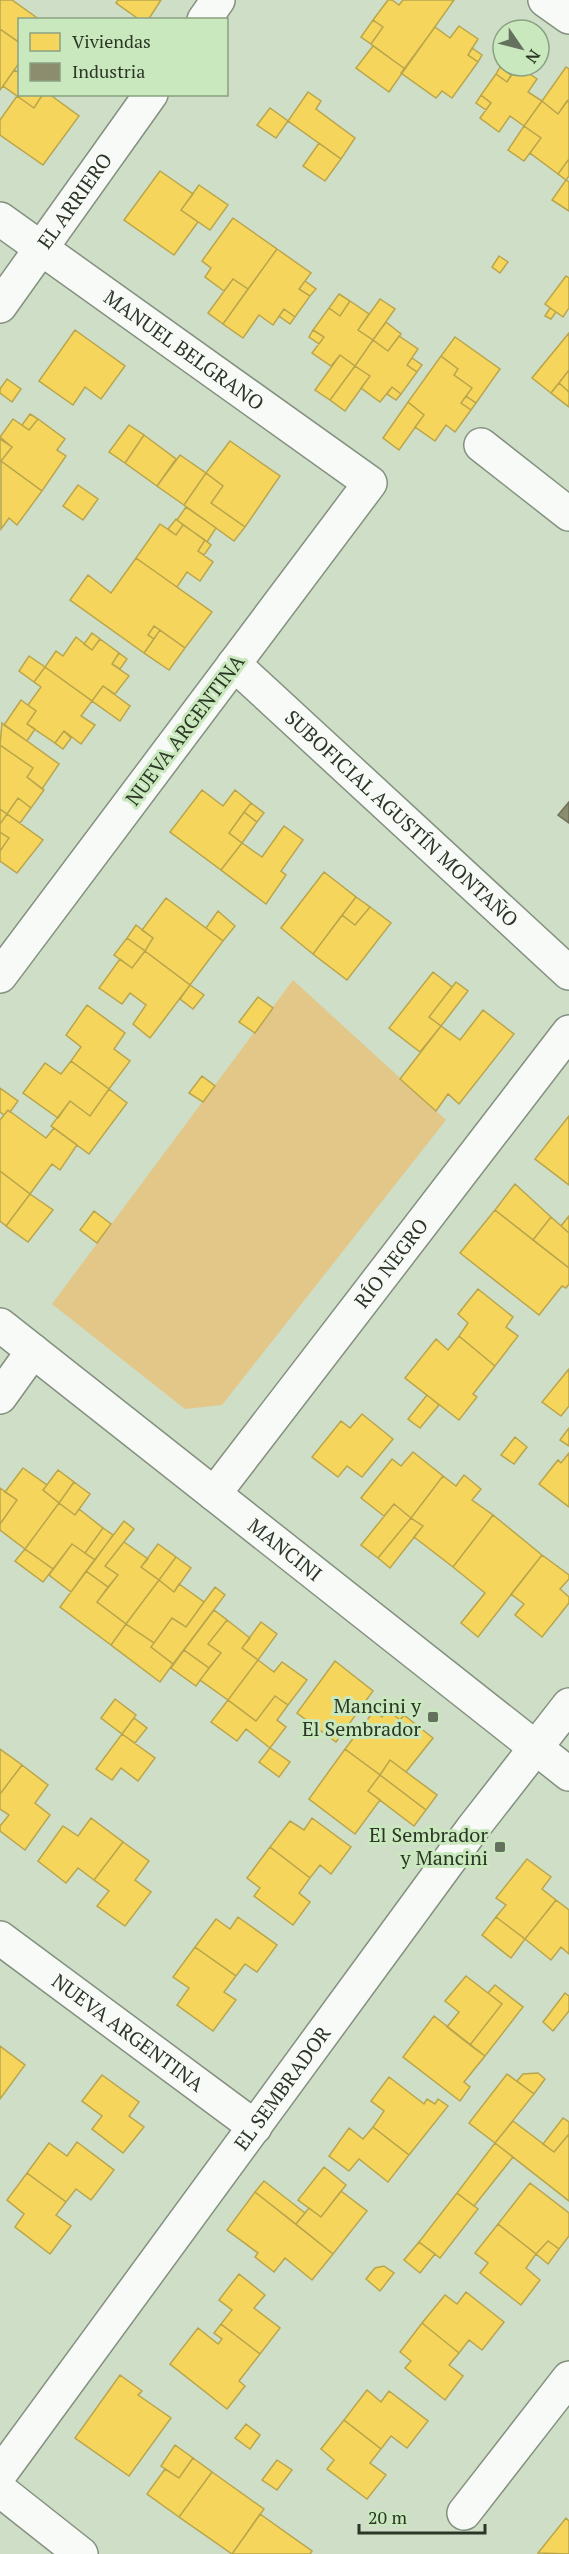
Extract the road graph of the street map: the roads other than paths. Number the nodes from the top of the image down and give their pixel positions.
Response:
1 (218, 0) edge
2 (545, 0) edge
3 (569, 17) edge
4 (205, 18) edge
5 (150, 96) edge
6 (0, 219) edge
7 (41, 248) junction
8 (0, 306) edge
9 (481, 445) dead end
10 (370, 483) joint
11 (569, 514) edge
12 (234, 664) junction
13 (569, 973) edge
14 (0, 976) edge
15 (569, 1032) edge
16 (0, 1325) edge
17 (33, 1351) junction
18 (0, 1397) edge
19 (214, 1494) junction
20 (569, 1705) edge
21 (536, 1748) junction
22 (569, 1774) edge
23 (0, 1938) edge
24 (255, 2127) junction
25 (569, 2378) edge
26 (0, 2474) edge
27 (0, 2490) edge
28 (464, 2513) dead end
29 (81, 2554) edge

1 - 4 street
2 - 3 street
5 - 7 street, EL ARRIERO
6 - 7 street, MANUEL BELGRANO
7 - 8 street, EL ARRIERO
7 - 10 street, MANUEL BELGRANO
9 - 11 street
10 - 12 street, NUEVA ARGENTINA
12 - 13 street, SUBOFICIAL AGUSTÍN MONTAÑO
12 - 14 street, NUEVA ARGENTINA
15 - 19 street, RÍO NEGRO
16 - 17 street, MANCINI
17 - 18 street
17 - 19 street, MANCINI
19 - 21 street, MANCINI
20 - 21 street, EL SEMBRADOR
21 - 22 street, MANCINI
21 - 24 street, EL SEMBRADOR
23 - 24 street, NUEVA ARGENTINA
24 - 26 street, EL SEMBRADOR
25 - 28 street
27 - 29 street

